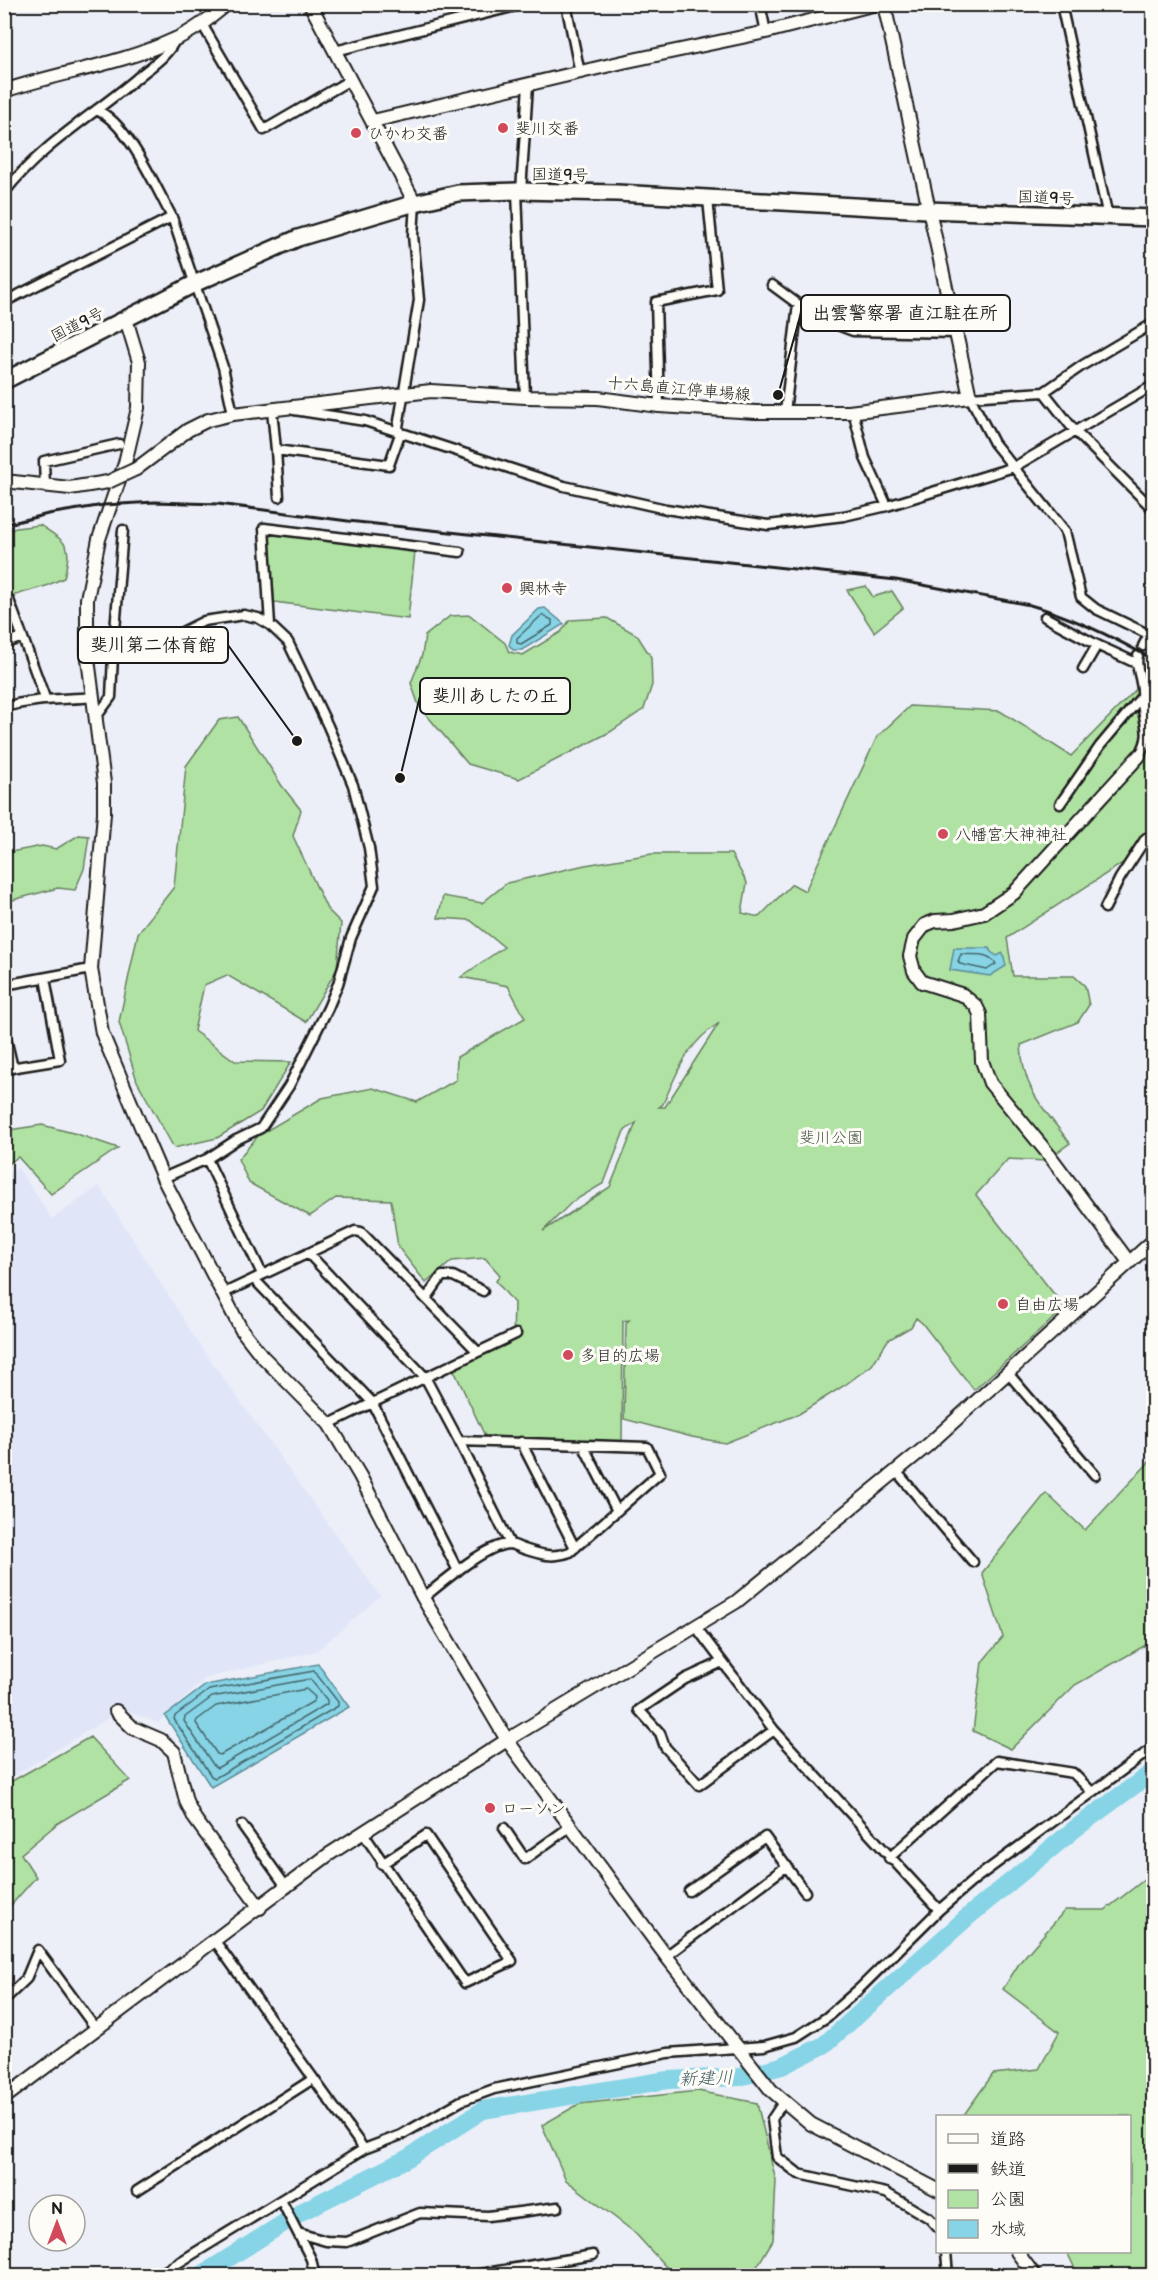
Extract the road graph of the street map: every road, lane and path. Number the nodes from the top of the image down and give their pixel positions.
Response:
1 (227, 4) edge
2 (310, 4) edge
3 (524, 4) edge
4 (566, 4) edge
5 (760, 4) edge
6 (876, 4) edge
7 (884, 4) edge
8 (1061, 4) edge
9 (202, 24) junction
10 (766, 32) junction
11 (175, 40) junction
12 (335, 51) junction
13 (580, 73) junction
14 (350, 80) junction
15 (528, 85) junction
16 (4, 91) edge
17 (96, 110) junction
18 (373, 121) junction
19 (519, 191) junction
20 (4, 193) edge
21 (708, 199) junction
22 (415, 203) junction
23 (927, 210) junction
24 (172, 217) junction
25 (1108, 217) junction
26 (1154, 218) edge
27 (196, 283) junction
28 (772, 285) dead end
29 (4, 302) edge
30 (798, 304) junction
31 (126, 319) junction
32 (1154, 323) edge
33 (957, 333) junction
34 (4, 381) edge
35 (1154, 385) edge
36 (1044, 392) junction
37 (404, 395) junction
38 (525, 397) junction
39 (970, 397) junction
40 (659, 406) junction
41 (278, 410) junction
42 (853, 411) junction
43 (784, 412) junction
44 (233, 414) junction
45 (1074, 430) junction
46 (400, 434) junction
47 (119, 444) dead end
48 (276, 450) junction
49 (1014, 467) junction
50 (4, 482) edge
51 (45, 487) junction
52 (279, 497) dead end
53 (886, 506) junction
54 (1154, 510) edge
55 (123, 530) dead end
56 (460, 552) dead end
57 (9, 600) dead end
58 (1045, 616) dead end
59 (270, 626) junction
60 (22, 637) junction
61 (1151, 637) edge
62 (4, 644) edge
63 (1097, 645) junction
64 (1143, 646) dead end
65 (114, 656) junction
66 (1083, 669) dead end
67 (1142, 696) junction
68 (94, 697) junction
69 (45, 698) junction
70 (4, 707) edge
71 (97, 716) junction
72 (1139, 756) joint
73 (1060, 804) dead end
74 (1146, 838) dead end
75 (1105, 908) dead end
76 (92, 969) junction
77 (45, 978) junction
78 (4, 985) edge
79 (4, 1030) edge
80 (9, 1069) edge
81 (207, 1159) junction
82 (163, 1178) junction
83 (1154, 1240) edge
84 (308, 1253) junction
85 (1129, 1262) junction
86 (258, 1277) junction
87 (483, 1291) dead end
88 (222, 1294) junction
89 (426, 1299) junction
90 (516, 1334) dead end
91 (478, 1352) junction
92 (1007, 1372) junction
93 (425, 1377) junction
94 (372, 1402) junction
95 (328, 1424) junction
96 (459, 1441) junction
97 (521, 1442) junction
98 (583, 1445) junction
99 (896, 1471) junction
100 (1095, 1475) dead end
101 (617, 1511) junction
102 (510, 1544) junction
103 (575, 1548) junction
104 (973, 1562) dead end
105 (458, 1571) junction
106 (423, 1598) junction
107 (696, 1627) junction
108 (722, 1662) junction
109 (116, 1711) dead end
110 (774, 1730) junction
111 (507, 1740) junction
112 (1154, 1747) edge
113 (1092, 1792) junction
114 (243, 1826) dead end
115 (571, 1826) junction
116 (504, 1828) dead end
117 (363, 1833) junction
118 (889, 1858) junction
119 (382, 1864) junction
120 (787, 1866) junction
121 (287, 1888) junction
122 (689, 1891) dead end
123 (805, 1892) dead end
124 (260, 1908) junction
125 (939, 1910) junction
126 (215, 1941) junction
127 (666, 1956) junction
128 (4, 2000) edge
129 (96, 2029) junction
130 (737, 2049) junction
131 (313, 2079) junction
132 (4, 2098) edge
133 (784, 2101) junction
134 (364, 2149) junction
135 (936, 2189) edge
136 (137, 2191) dead end
137 (281, 2200) junction
138 (558, 2207) dead end
139 (936, 2226) edge
140 (298, 2233) junction
141 (946, 2253) edge
142 (1018, 2253) edge
143 (593, 2255) dead end
144 (157, 2276) edge
145 (315, 2276) edge
146 (468, 2276) edge
147 (948, 2276) edge
148 (1035, 2276) edge

1 - 9 street
2 - 12 street
3 - 12 street
4 - 13 street
5 - 10 street
6 - 10 street
7 - 23 street
8 - 25 street
9 - 11 street
9 - 14 street
10 - 13 street
11 - 16 street
11 - 17 street
12 - 14 street
13 - 15 street
14 - 18 street
15 - 18 street
15 - 19 street
17 - 20 street
17 - 24 street
18 - 22 street
19 - 21 highway, 国道9号
19 - 22 highway, 国道9号
19 - 38 street
21 - 23 highway, 国道9号
21 - 40 street
22 - 27 highway, 国道9号
22 - 37 street
23 - 25 highway, 国道9号
23 - 33 street
24 - 27 street
24 - 29 street
25 - 26 highway, 国道9号
27 - 31 highway, 国道9号
27 - 44 street
28 - 30 street
30 - 33 street
30 - 43 street
31 - 34 highway, 国道9号
31 - 68 street
32 - 36 street
33 - 39 street
35 - 45 street
36 - 39 street
36 - 45 street
37 - 38 street, 十六島直江停車場線
37 - 41 street, 十六島直江停車場線
37 - 46 street
38 - 40 street, 十六島直江停車場線
39 - 42 street, 十六島直江停車場線
39 - 49 street
40 - 43 street, 十六島直江停車場線
41 - 44 street, 十六島直江停車場線
41 - 46 street
41 - 48 street
42 - 43 street, 十六島直江停車場線
42 - 53 street
44 - 51 street, 十六島直江停車場線, bridge
45 - 49 street
45 - 54 street
46 - 48 street
46 - 53 street
47 - 51 street
48 - 52 street
49 - 53 street
49 - 61 street
50 - 51 street, 十六島直江停車場線
55 - 65 street
56 - 59 street
57 - 60 street
58 - 63 street
59 - 65 street
59 - 81 street
60 - 62 street
60 - 69 street
61 - 64 street
63 - 66 street
63 - 67 street
65 - 71 street
67 - 72 street
67 - 73 street
68 - 69 street
68 - 71 street
69 - 70 street
71 - 76 street
72 - 85 street
74 - 75 street
76 - 77 street
76 - 82 street
77 - 78 street
77 - 80 street
79 - 80 street
81 - 82 street
81 - 86 street
82 - 88 street
83 - 85 street
84 - 86 street
84 - 89 street
84 - 93 street
85 - 92 street
86 - 88 street
86 - 94 street
87 - 89 street
88 - 95 street
89 - 91 street
90 - 91 street
91 - 93 street
92 - 99 street
92 - 100 street
93 - 94 street
93 - 96 street
94 - 95 street
94 - 105 street
95 - 106 street
96 - 97 street
96 - 102 street
97 - 98 street
97 - 103 street
98 - 101 street
98 - 101 street
99 - 104 street
99 - 107 street
101 - 103 street
102 - 103 street
102 - 105 street
105 - 106 street
106 - 111 street
107 - 108 street
107 - 111 street
108 - 110 street
108 - 110 street
109 - 124 street
110 - 118 street
111 - 115 street
111 - 117 street
112 - 113 street
113 - 118 street
113 - 125 street
114 - 121 street
115 - 116 street
115 - 127 street
117 - 119 street
117 - 121 street
118 - 125 street
119 - 119 street
120 - 122 street
120 - 123 street
120 - 127 street
121 - 124 street
124 - 126 street
125 - 130 street
126 - 129 street
126 - 131 street
127 - 130 street
128 - 129 street
129 - 132 street
130 - 133 street
130 - 134 street
131 - 134 street
131 - 136 street
133 - 135 street
133 - 139 street
134 - 137 street
137 - 140 street
137 - 144 street
138 - 140 street
140 - 145 street
141 - 147 street
142 - 148 street
143 - 146 street

